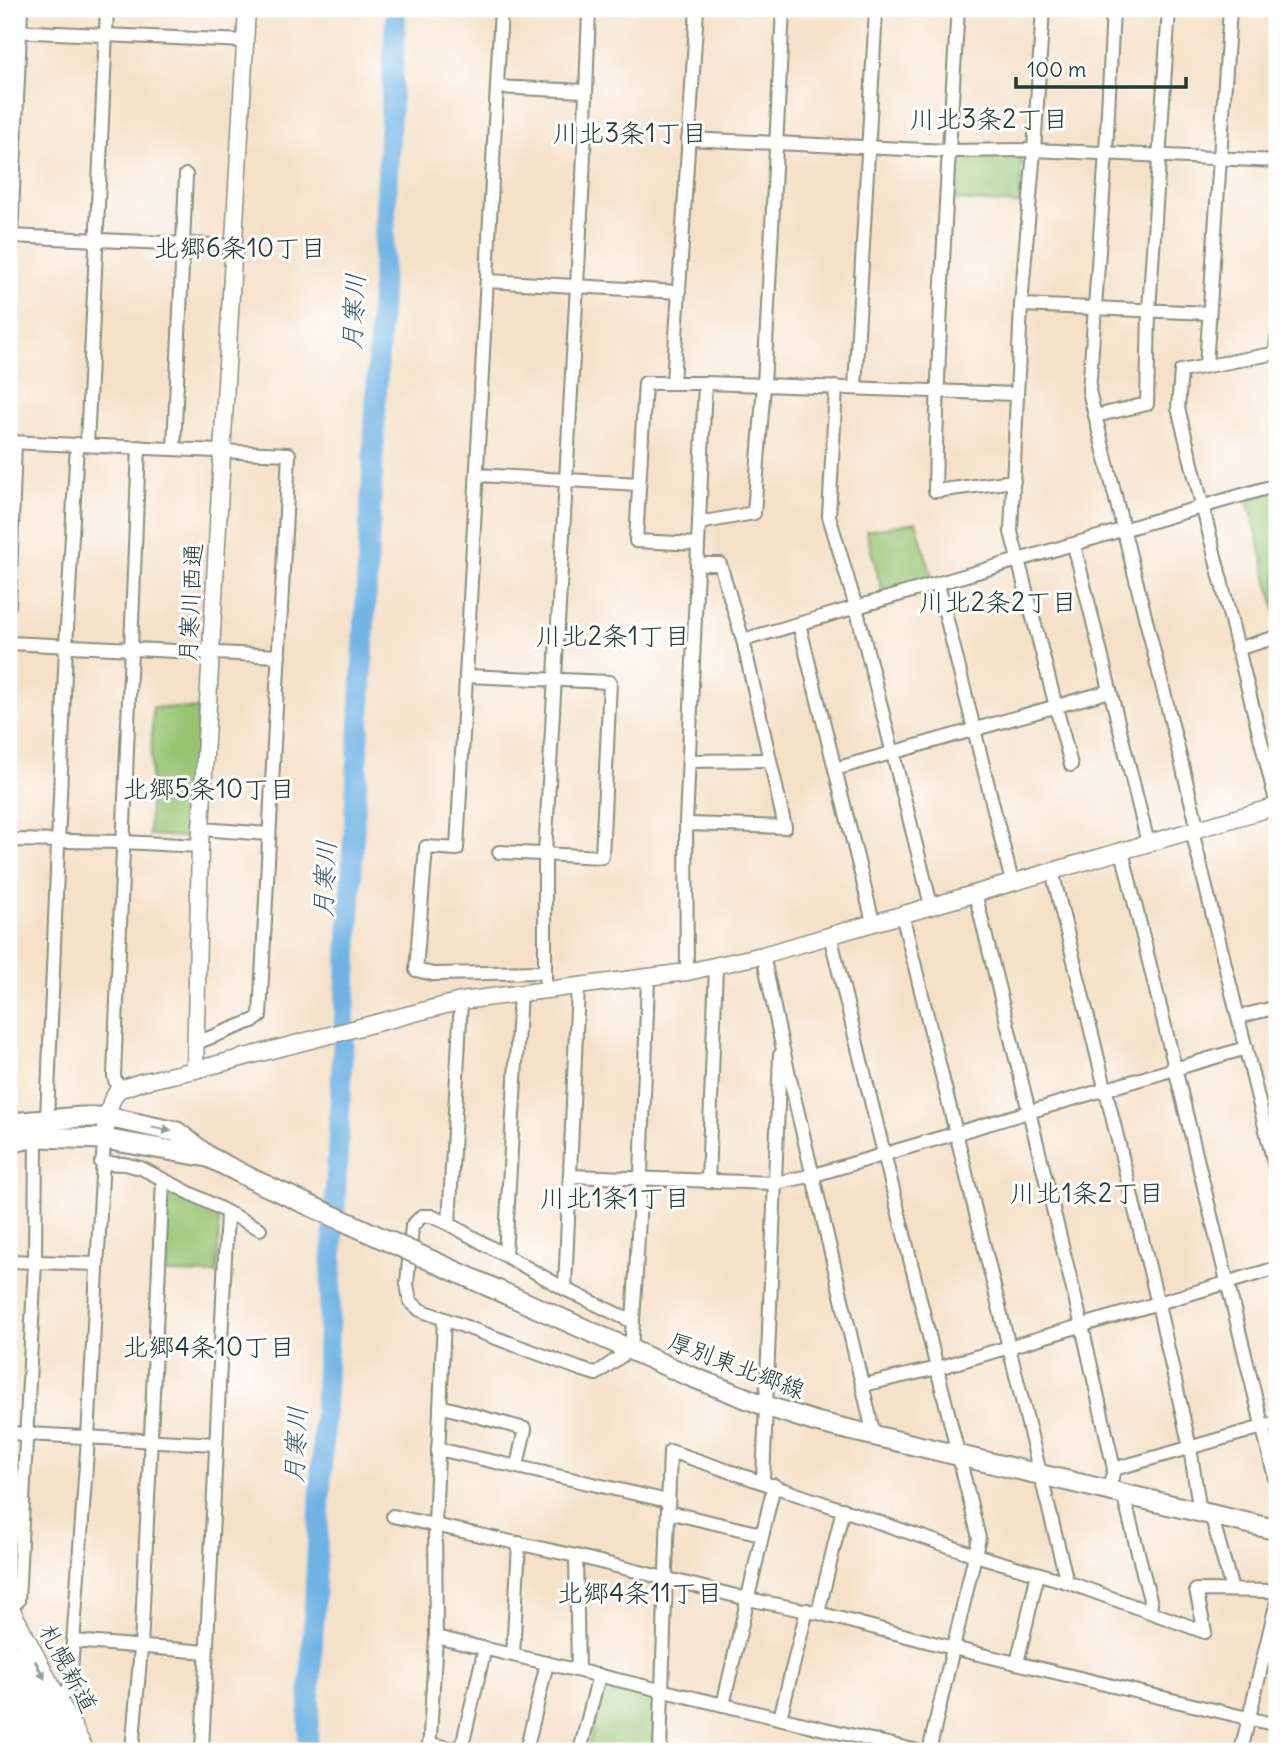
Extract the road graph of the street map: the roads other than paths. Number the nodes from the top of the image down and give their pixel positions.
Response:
1 (21, 9) edge
2 (107, 9) edge
3 (247, 9) edge
4 (501, 9) edge
5 (589, 9) edge
6 (697, 9) edge
7 (783, 9) edge
8 (876, 9) edge
9 (958, 9) edge
10 (1043, 9) edge
11 (1113, 9) edge
12 (1169, 9) edge
13 (1230, 9) edge
14 (14, 31) edge
15 (106, 35) junction
16 (246, 41) junction
17 (497, 87) junction
18 (586, 91) junction
19 (688, 139) junction
20 (776, 144) junction
21 (868, 149) junction
22 (1034, 150) junction
23 (948, 151) junction
24 (1106, 153) junction
25 (1161, 156) junction
26 (1222, 159) junction
27 (1277, 162) edge
28 (186, 175) dead end
29 (10, 236) edge
30 (95, 240) junction
31 (183, 244) junction
32 (234, 246) junction
33 (487, 281) junction
34 (577, 286) junction
35 (678, 292) junction
36 (1021, 305) junction
37 (1094, 308) junction
38 (1149, 310) junction
39 (1209, 313) junction
40 (1277, 338) edge
41 (1277, 353) edge
42 (1206, 366) junction
43 (673, 383) junction
44 (705, 383) junction
45 (764, 385) junction
46 (836, 387) junction
47 (855, 388) junction
48 (937, 391) junction
49 (1016, 394) junction
50 (1095, 416) junction
51 (12, 442) edge
52 (82, 445) junction
53 (139, 447) junction
54 (174, 448) junction
55 (223, 450) junction
56 (477, 475) junction
57 (566, 481) junction
58 (1014, 481) junction
59 (639, 484) junction
60 (1277, 485) edge
61 (1204, 507) junction
62 (699, 523) junction
63 (1125, 530) junction
64 (698, 544) junction
65 (1074, 545) junction
66 (1018, 559) junction
67 (697, 564) junction
68 (938, 584) junction
69 (9, 606) edge
70 (856, 607) junction
71 (799, 624) junction
72 (1277, 638) edge
73 (743, 640) junction
74 (9, 643) edge
75 (66, 646) junction
76 (131, 649) junction
77 (1237, 649) junction
78 (211, 653) junction
79 (279, 656) junction
80 (466, 676) junction
81 (555, 680) junction
82 (1110, 691) junction
83 (1056, 706) junction
84 (974, 731) junction
85 (892, 753) junction
86 (689, 761) junction
87 (768, 761) junction
88 (1071, 765) dead end
89 (835, 769) junction
90 (1277, 806) edge
91 (686, 824) junction
92 (201, 829) junction
93 (1195, 830) junction
94 (269, 834) junction
95 (9, 841) edge
96 (59, 842) junction
97 (123, 842) junction
98 (1148, 843) junction
99 (200, 846) junction
100 (1122, 851) junction
101 (499, 852) dead end
102 (545, 854) junction
103 (1052, 870) junction
104 (1012, 882) junction
105 (975, 893) junction
106 (931, 905) junction
107 (902, 914) junction
108 (873, 922) junction
109 (830, 935) junction
110 (763, 955) junction
111 (716, 967) junction
112 (545, 972) junction
113 (687, 972) junction
114 (648, 978) junction
115 (578, 986) junction
116 (545, 989) junction
117 (520, 992) junction
118 (461, 1001) junction
119 (1277, 1007) edge
120 (1238, 1017) junction
121 (781, 1041) junction
122 (196, 1043) junction
123 (1246, 1048) junction
124 (1176, 1068) junction
125 (195, 1070) junction
126 (1106, 1089) junction
127 (118, 1090) junction
128 (1029, 1112) junction
129 (107, 1117) junction
130 (47, 1119) junction
131 (9, 1123) edge
132 (955, 1132) junction
133 (36, 1138) junction
134 (104, 1139) junction
135 (9, 1143) edge
136 (884, 1154) junction
137 (209, 1157) junction
138 (101, 1163) junction
139 (814, 1175) junction
140 (1277, 1175) edge
141 (571, 1176) junction
142 (163, 1180) junction
143 (641, 1180) junction
144 (708, 1182) junction
145 (775, 1183) junction
146 (227, 1213) junction
147 (449, 1224) junction
148 (260, 1230) dead end
149 (505, 1255) junction
150 (9, 1261) edge
151 (35, 1262) junction
152 (96, 1264) junction
153 (1277, 1268) edge
154 (1230, 1283) junction
155 (565, 1289) junction
156 (1158, 1304) junction
157 (444, 1319) junction
158 (633, 1322) junction
159 (1082, 1326) junction
160 (1008, 1346) junction
161 (631, 1349) junction
162 (938, 1368) junction
163 (863, 1385) junction
164 (440, 1406) junction
165 (766, 1406) junction
166 (1277, 1423) edge
167 (1263, 1427) junction
168 (9, 1433) edge
169 (27, 1434) junction
170 (874, 1435) junction
171 (88, 1438) junction
172 (150, 1441) junction
173 (215, 1444) junction
174 (1190, 1448) junction
175 (438, 1449) junction
176 (959, 1455) junction
177 (517, 1466) junction
178 (1114, 1469) junction
179 (1041, 1475) junction
180 (769, 1483) junction
181 (1277, 1486) edge
182 (1116, 1492) junction
183 (668, 1506) junction
184 (843, 1509) junction
185 (1206, 1513) junction
186 (393, 1516) dead end
187 (435, 1524) junction
188 (1277, 1530) edge
189 (761, 1534) junction
190 (519, 1543) junction
191 (975, 1555) junction
192 (576, 1556) junction
193 (1038, 1573) junction
194 (667, 1578) junction
195 (1067, 1582) junction
196 (1232, 1590) junction
197 (1277, 1591) edge
198 (748, 1599) junction
199 (1277, 1601) edge
200 (9, 1609) edge
201 (1146, 1610) junction
202 (813, 1611) junction
203 (436, 1637) junction
204 (73, 1641) junction
205 (1272, 1646) edge
206 (141, 1648) junction
207 (485, 1648) junction
208 (953, 1648) junction
209 (206, 1652) junction
210 (9, 1654) edge
211 (513, 1655) junction
212 (547, 1663) junction
213 (1017, 1663) junction
214 (578, 1670) junction
215 (599, 1675) junction
216 (663, 1690) junction
217 (9, 1696) edge
218 (58, 1704) junction
219 (723, 1705) junction
220 (780, 1718) junction
221 (1249, 1718) junction
222 (1277, 1725) edge
223 (9, 1736) edge
224 (429, 1748) edge
225 (464, 1750) edge
226 (17, 1751) edge
227 (37, 1751) edge
228 (60, 1751) edge
229 (83, 1751) edge
230 (132, 1751) edge
231 (202, 1751) edge
232 (526, 1751) edge
233 (580, 1751) edge
234 (660, 1751) edge
235 (918, 1751) edge
236 (929, 1751) edge
237 (1241, 1751) edge

1 - 14 street
2 - 15 street
3 - 16 street, 月寒川西通
4 - 17 street
5 - 18 street
6 - 19 street
7 - 20 street
8 - 21 street
9 - 23 street
10 - 22 street
11 - 24 street
12 - 25 street
13 - 26 street
14 - 15 street
14 - 29 street
15 - 16 street
15 - 30 street
16 - 32 street, 月寒川西通
17 - 18 street
17 - 33 street
18 - 34 street
19 - 20 street
19 - 35 street
20 - 21 street
20 - 45 street
21 - 23 street
21 - 47 street
22 - 23 street
22 - 24 street
22 - 36 street
23 - 48 street
24 - 25 street
24 - 37 street
25 - 26 street
25 - 38 street
26 - 27 street
26 - 39 street
28 - 31 street
29 - 30 street
30 - 31 street
30 - 52 street
31 - 32 street
31 - 54 street
32 - 55 street, 月寒川西通
33 - 34 street
33 - 56 street
34 - 35 street
34 - 57 street
35 - 43 street
36 - 37 street
36 - 49 street
37 - 38 street
37 - 50 street
38 - 39 street
38 - 50 street
39 - 42 street
40 - 41 street
41 - 42 street
42 - 61 street
43 - 44 street
43 - 59 street
44 - 45 street
44 - 62 street
45 - 46 street
45 - 62 street
46 - 47 street
46 - 70 street
47 - 48 street
48 - 49 street
48 - 58 street
49 - 58 street
50 - 63 street
51 - 52 street
51 - 69 street
52 - 53 street
52 - 75 street
53 - 54 street
53 - 76 street
54 - 55 street
55 - 78 street, 月寒川西通
55 - 79 street
56 - 57 street
56 - 80 street
57 - 59 street
57 - 81 street
58 - 66 street
59 - 64 street
60 - 61 street
61 - 63 street
61 - 77 street
62 - 64 street
63 - 65 street
63 - 93 street
64 - 67 street
65 - 66 street
65 - 82 street
66 - 68 street
66 - 83 street
67 - 73 street
67 - 86 street
68 - 70 street
68 - 84 street
70 - 71 street
70 - 85 street
71 - 73 street
71 - 89 street
72 - 77 street
73 - 87 street
74 - 75 street
75 - 76 street
75 - 96 street
76 - 78 street
76 - 97 street
77 - 90 street
78 - 79 street
78 - 92 street, 月寒川西通
79 - 94 street
80 - 81 street
80 - 112 street
81 - 102 street
81 - 102 street
82 - 83 street
82 - 98 street
83 - 84 street
83 - 88 street
84 - 85 street
84 - 104 street
85 - 89 street
85 - 106 street
86 - 87 street
86 - 91 street
87 - 91 street
89 - 108 street
90 - 93 street
91 - 113 street
92 - 94 street
92 - 99 street, 月寒川西通
93 - 98 street
93 - 120 street
94 - 122 street
95 - 96 street
96 - 97 street
96 - 130 street
97 - 99 street
97 - 127 street
98 - 100 street
99 - 122 street, 月寒川西通
100 - 103 street
100 - 124 street
101 - 102 street
102 - 112 street
103 - 104 street
103 - 126 street
104 - 105 street
105 - 106 street
105 - 128 street
106 - 107 street
107 - 108 street
107 - 132 street
108 - 109 street
109 - 110 street
109 - 136 street
110 - 111 street
110 - 121 street
111 - 113 street
111 - 144 street
112 - 116 street
113 - 114 street
114 - 115 street
114 - 143 street
115 - 116 street
115 - 141 street
116 - 117 street
117 - 118 street
117 - 149 street
118 - 125 street
118 - 147 street
119 - 120 street
120 - 123 street
121 - 139 street
121 - 145 street
122 - 125 street, 月寒川西通
123 - 124 street
123 - 140 street
124 - 126 street
124 - 154 street
125 - 127 street
126 - 128 street
126 - 156 street
127 - 129 street
128 - 132 street
128 - 159 street
129 - 130 main road, 厚別東北郷線
129 - 134 street
129 -> 137 main road, 厚別東北郷線
130 - 131 main road, 厚別東北郷線
132 - 136 street
132 - 160 street
133 - 134 main road, 厚別東北郷線
133 - 135 main road, 厚別東北郷線
133 - 151 street
134 - 137 main road, 厚別東北郷線
134 - 138 street
136 - 139 street
136 - 162 street
137 - 161 main road, 厚別東北郷線, bridge
138 - 142 street
138 - 152 street
139 - 145 street
139 - 163 street
141 - 143 street
141 - 155 street
142 - 146 street
142 - 172 street
143 - 144 street
143 - 158 street
144 - 145 street
145 - 165 street
146 - 148 street
146 - 173 street
147 - 149 street
147 - 157 street
149 - 155 street
150 - 151 street
151 - 152 street
151 - 169 street
152 - 171 street
153 - 154 street
154 - 156 street
154 - 167 street
155 - 158 street
156 - 159 street
156 - 174 street
157 - 161 street
157 - 164 street
158 - 161 street
159 - 160 street
159 - 178 street
160 - 162 street
160 - 179 street
161 - 165 main road, 厚別東北郷線
162 - 163 street
162 - 176 street
163 - 170 street
164 - 175 street
164 - 177 street
165 - 170 main road, 厚別東北郷線
165 - 180 street
166 - 167 street
167 - 174 street
167 - 181 street
168 - 169 street
169 - 171 street
169 - 200 street
170 - 176 main road, 厚別東北郷線
171 - 172 street
171 - 204 street
172 - 173 street
172 - 206 street
173 - 209 street
174 - 178 street
174 - 185 street
175 - 177 street
175 - 187 street
176 - 179 main road, 厚別東北郷線
176 - 191 street
177 - 183 street
178 - 182 street
179 - 182 main road, 厚別東北郷線
179 - 195 street
180 - 183 street
180 - 184 street
180 - 189 street
182 - 185 main road, 厚別東北郷線
182 - 201 street
183 - 189 street
183 - 194 street
184 - 191 street
184 - 202 street
185 - 188 main road, 厚別東北郷線
185 - 196 street
186 - 187 street
187 - 190 street
187 - 203 street
189 - 198 street
190 - 192 street
190 - 211 street
191 - 193 street
191 - 208 street
192 - 194 street
192 - 214 street
193 - 195 street
193 - 213 street
194 - 198 street
194 - 216 street
195 - 201 street
196 - 197 street
196 - 201 street
198 - 202 street
198 - 219 street
199 - 205 street
200 -> 218 highway, 札幌新道
202 - 208 street
202 - 220 street
203 - 207 street
203 - 224 street
204 - 206 street
204 - 218 street
205 - 221 street
206 - 209 street
206 - 230 street
207 - 211 street
207 - 225 street
208 - 213 street
208 - 236 street
209 - 231 street
210 - 228 highway
211 - 212 street
212 - 214 street
212 - 232 street
213 - 221 street
214 - 215 street
215 - 216 street
215 - 233 street
216 - 219 street
216 - 234 street
217 - 227 highway
218 - 229 highway, 札幌新道
219 - 220 street
220 - 235 street
221 - 222 street
221 - 237 street
223 - 226 highway
224 - 225 street

